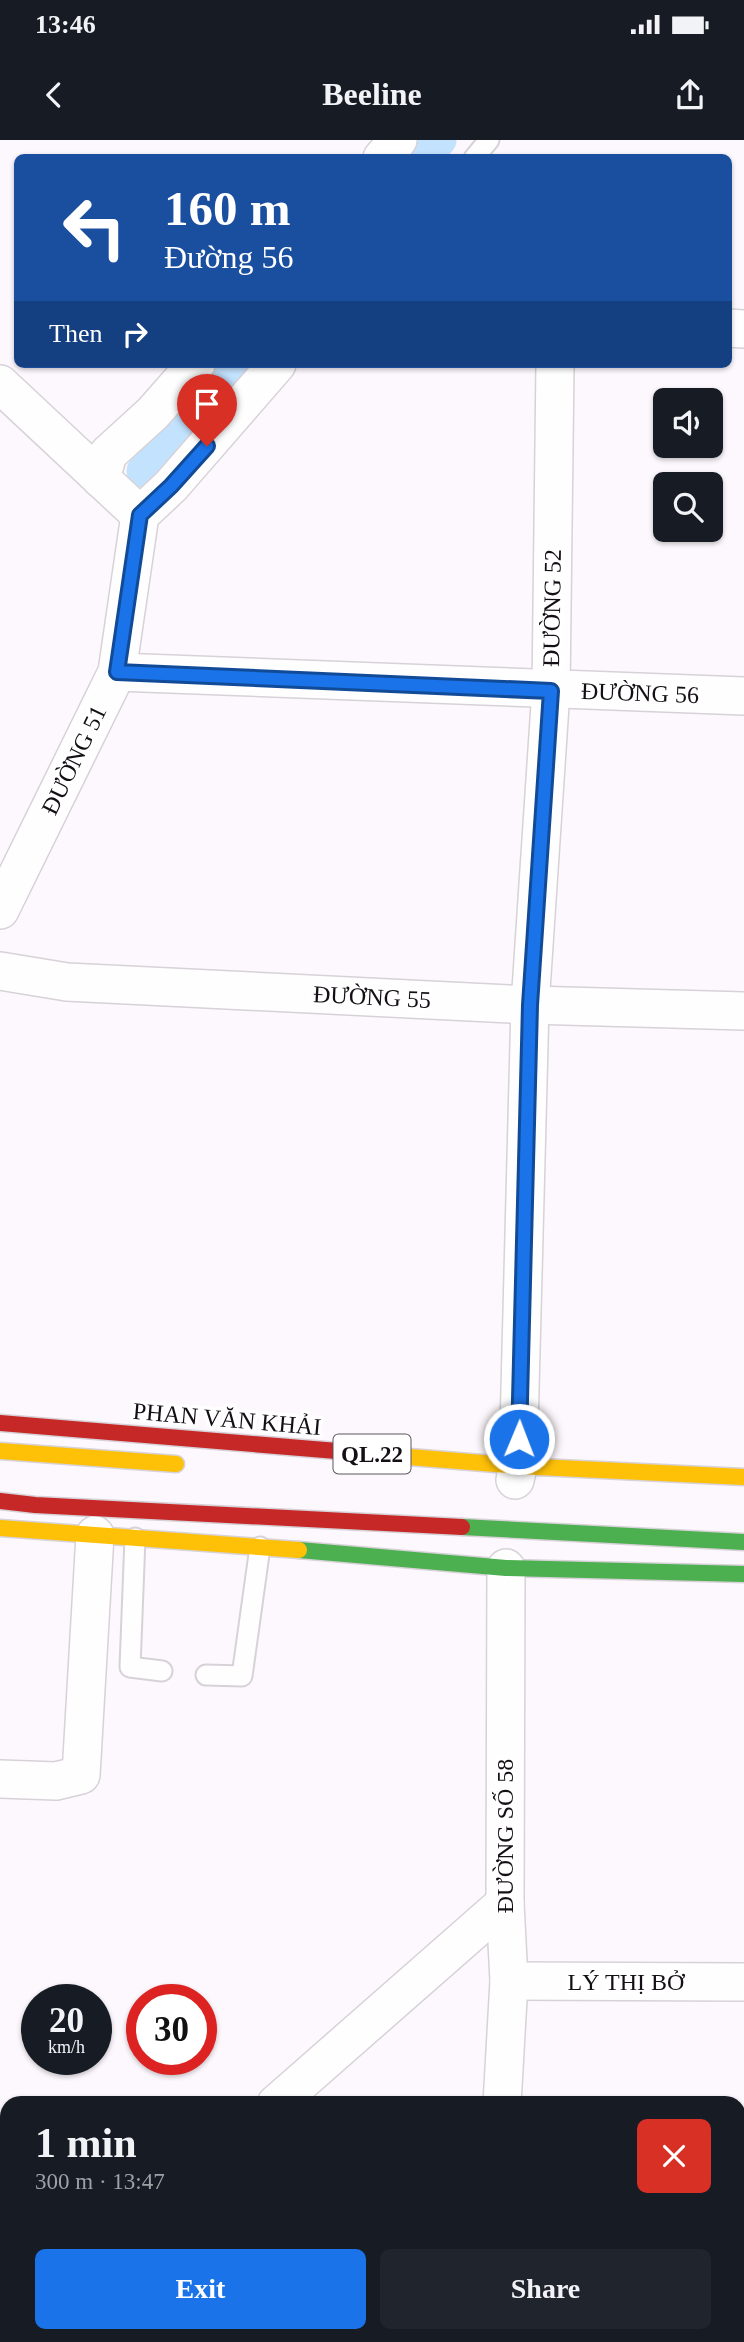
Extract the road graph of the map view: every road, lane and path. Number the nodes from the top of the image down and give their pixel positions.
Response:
1 (398, 140) edge
2 (489, 140) edge
3 (386, 154) edge
4 (477, 154) edge
5 (192, 368) edge
6 (274, 368) edge
7 (555, 368) edge
8 (0, 384) edge
9 (101, 479) junction
10 (140, 515) junction
11 (117, 672) junction
12 (551, 691) junction
13 (744, 696) edge
14 (0, 909) edge
15 (0, 971) edge
16 (530, 1005) junction
17 (744, 1011) edge
18 (0, 1423) edge
19 (0, 1451) edge
20 (192, 1464) dead end
21 (517, 1473) junction
22 (744, 1477) edge
23 (474, 1478) dead end
24 (744, 1492) edge
25 (0, 1502) edge
26 (0, 1528) edge
27 (95, 1535) junction
28 (135, 1538) junction
29 (744, 1542) edge
30 (260, 1547) junction
31 (506, 1568) junction
32 (744, 1574) edge
33 (162, 1671) dead end
34 (206, 1675) dead end
35 (0, 1779) edge
36 (505, 1903) junction
37 (509, 1981) junction
38 (744, 1982) edge
39 (285, 2096) edge
40 (502, 2096) edge

1 - 3 street
2 - 4 lane
5 - 9 street
6 - 10 street
7 - 12 street, ĐƯỜNG 52
8 - 9 street
9 - 10 street
10 - 11 street, ĐƯỜNG 51
11 - 12 street, ĐƯỜNG 56
11 - 14 street, ĐƯỜNG 51
12 - 13 street, ĐƯỜNG 56
12 - 16 street, ĐƯỜNG 52
15 - 16 street, ĐƯỜNG 55
16 - 17 street, ĐƯỜNG 55
16 - 21 street, ĐƯỜNG 52
18 - 21 highway, PHAN VĂN KHẢI / QL.22
19 - 20 highway, PHAN VĂN KHẢI
21 - 22 highway, PHAN VĂN KHẢI / QL.22
21 - 23 highway, PHAN VĂN KHẢI / QL.22
21 - 24 highway, PHAN VĂN KHẢI / QL.22
25 - 29 highway
26 - 27 highway
27 - 28 highway
27 - 35 street
28 - 30 highway
28 - 33 lane
30 - 31 highway
30 - 34 lane
31 - 32 highway
31 - 36 street, ĐƯỜNG SỐ 58
36 - 37 street, ĐƯỜNG SỐ 58
36 - 39 street
37 - 38 street, LÝ THỊ BỞ
37 - 40 street, ĐƯỜNG SỐ 58

